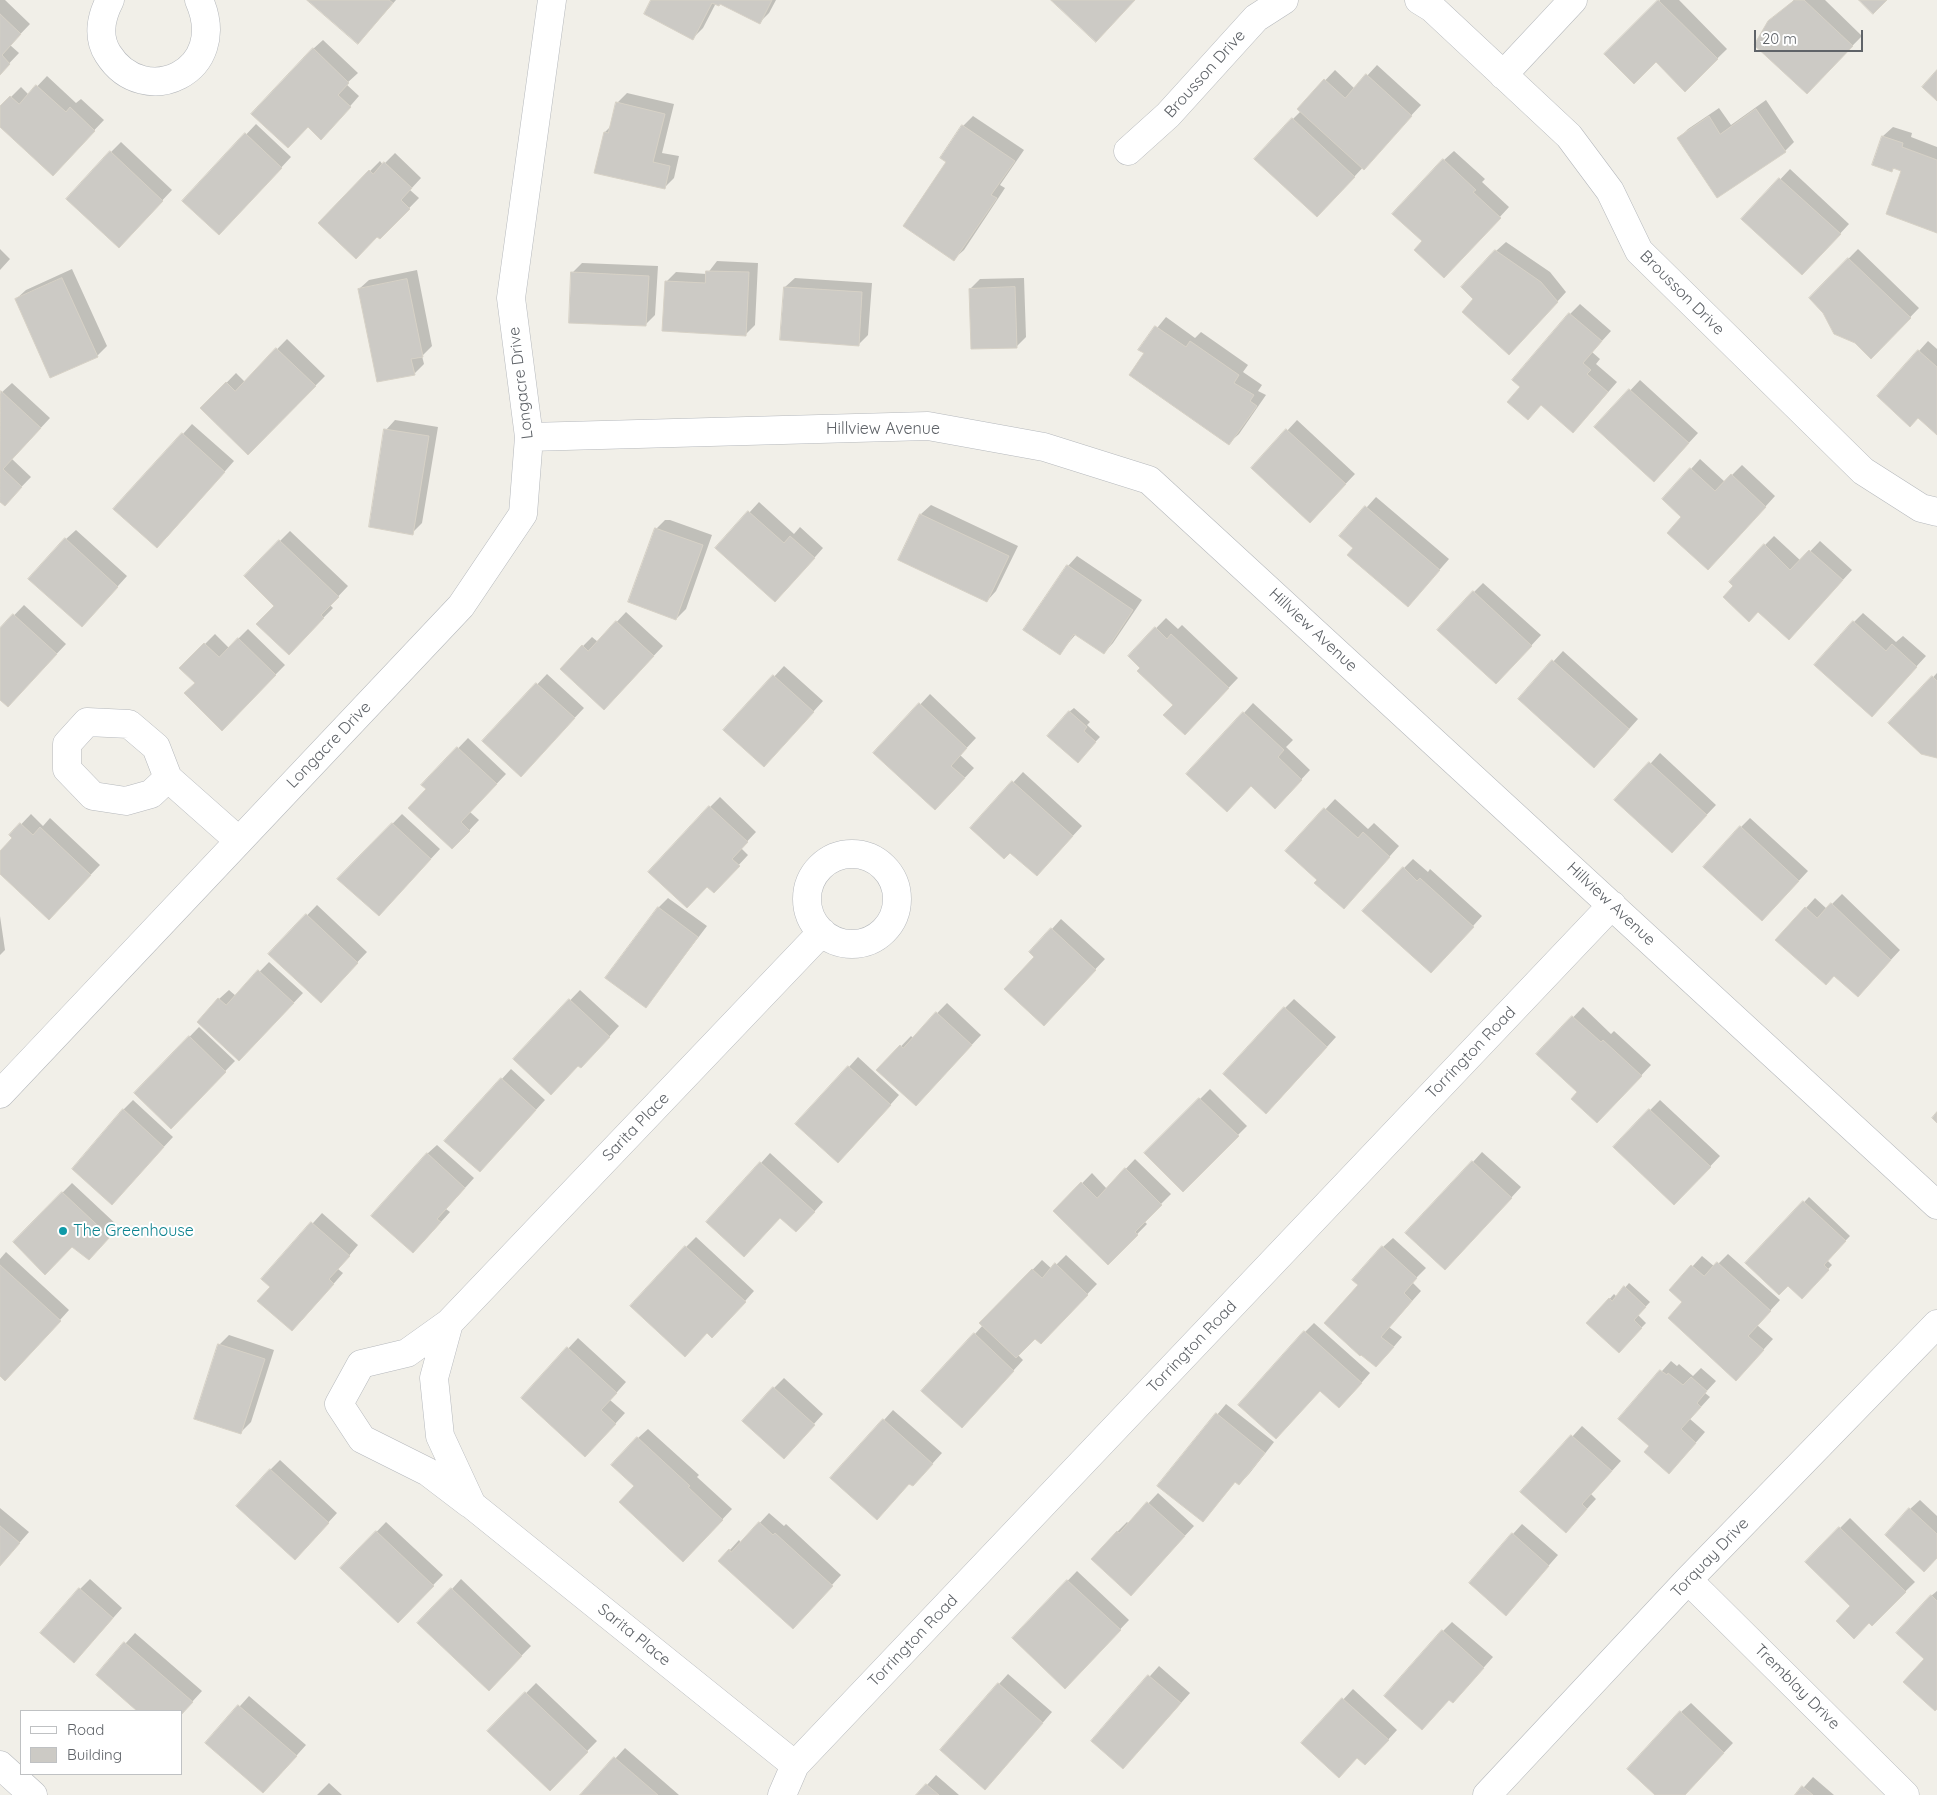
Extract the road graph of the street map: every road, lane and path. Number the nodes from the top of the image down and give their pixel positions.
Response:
1 (110, 0) edge
2 (199, 0) edge
3 (552, 0) edge
4 (1284, 0) edge
5 (1418, 0) edge
6 (1573, 0) edge
7 (1503, 76) junction
8 (1128, 151) dead end
9 (529, 437) junction
10 (1937, 512) edge
11 (168, 778) dead end
12 (238, 840) junction
13 (1612, 905) junction
14 (822, 932) dead end
15 (0, 1094) edge
16 (1937, 1205) edge
17 (449, 1322) junction
18 (1937, 1324) edge
19 (472, 1505) junction
20 (1688, 1580) junction
21 (795, 1765) junction
22 (0, 1766) edge
23 (33, 1795) edge
24 (782, 1795) edge
25 (1487, 1795) edge
26 (1906, 1795) edge

1 - 2 street
3 - 9 street, Longacre Drive
4 - 8 street, Brousson Drive
5 - 7 street, Brousson Drive
6 - 7 street
7 - 10 street, Brousson Drive
9 - 12 street, Longacre Drive
9 - 13 street, Hillview Avenue
11 - 12 street
12 - 15 street, Longacre Drive
13 - 16 street, Hillview Avenue
13 - 21 street, Torrington Road
14 - 17 street, Sarita Place
17 - 19 street, Sarita Place
17 - 19 street, Sarita Place
18 - 20 street, Torquay Drive
19 - 21 street, Sarita Place
20 - 25 street, Torquay Drive
20 - 26 street, Tremblay Drive
21 - 24 street, Torrington Road
22 - 23 street

